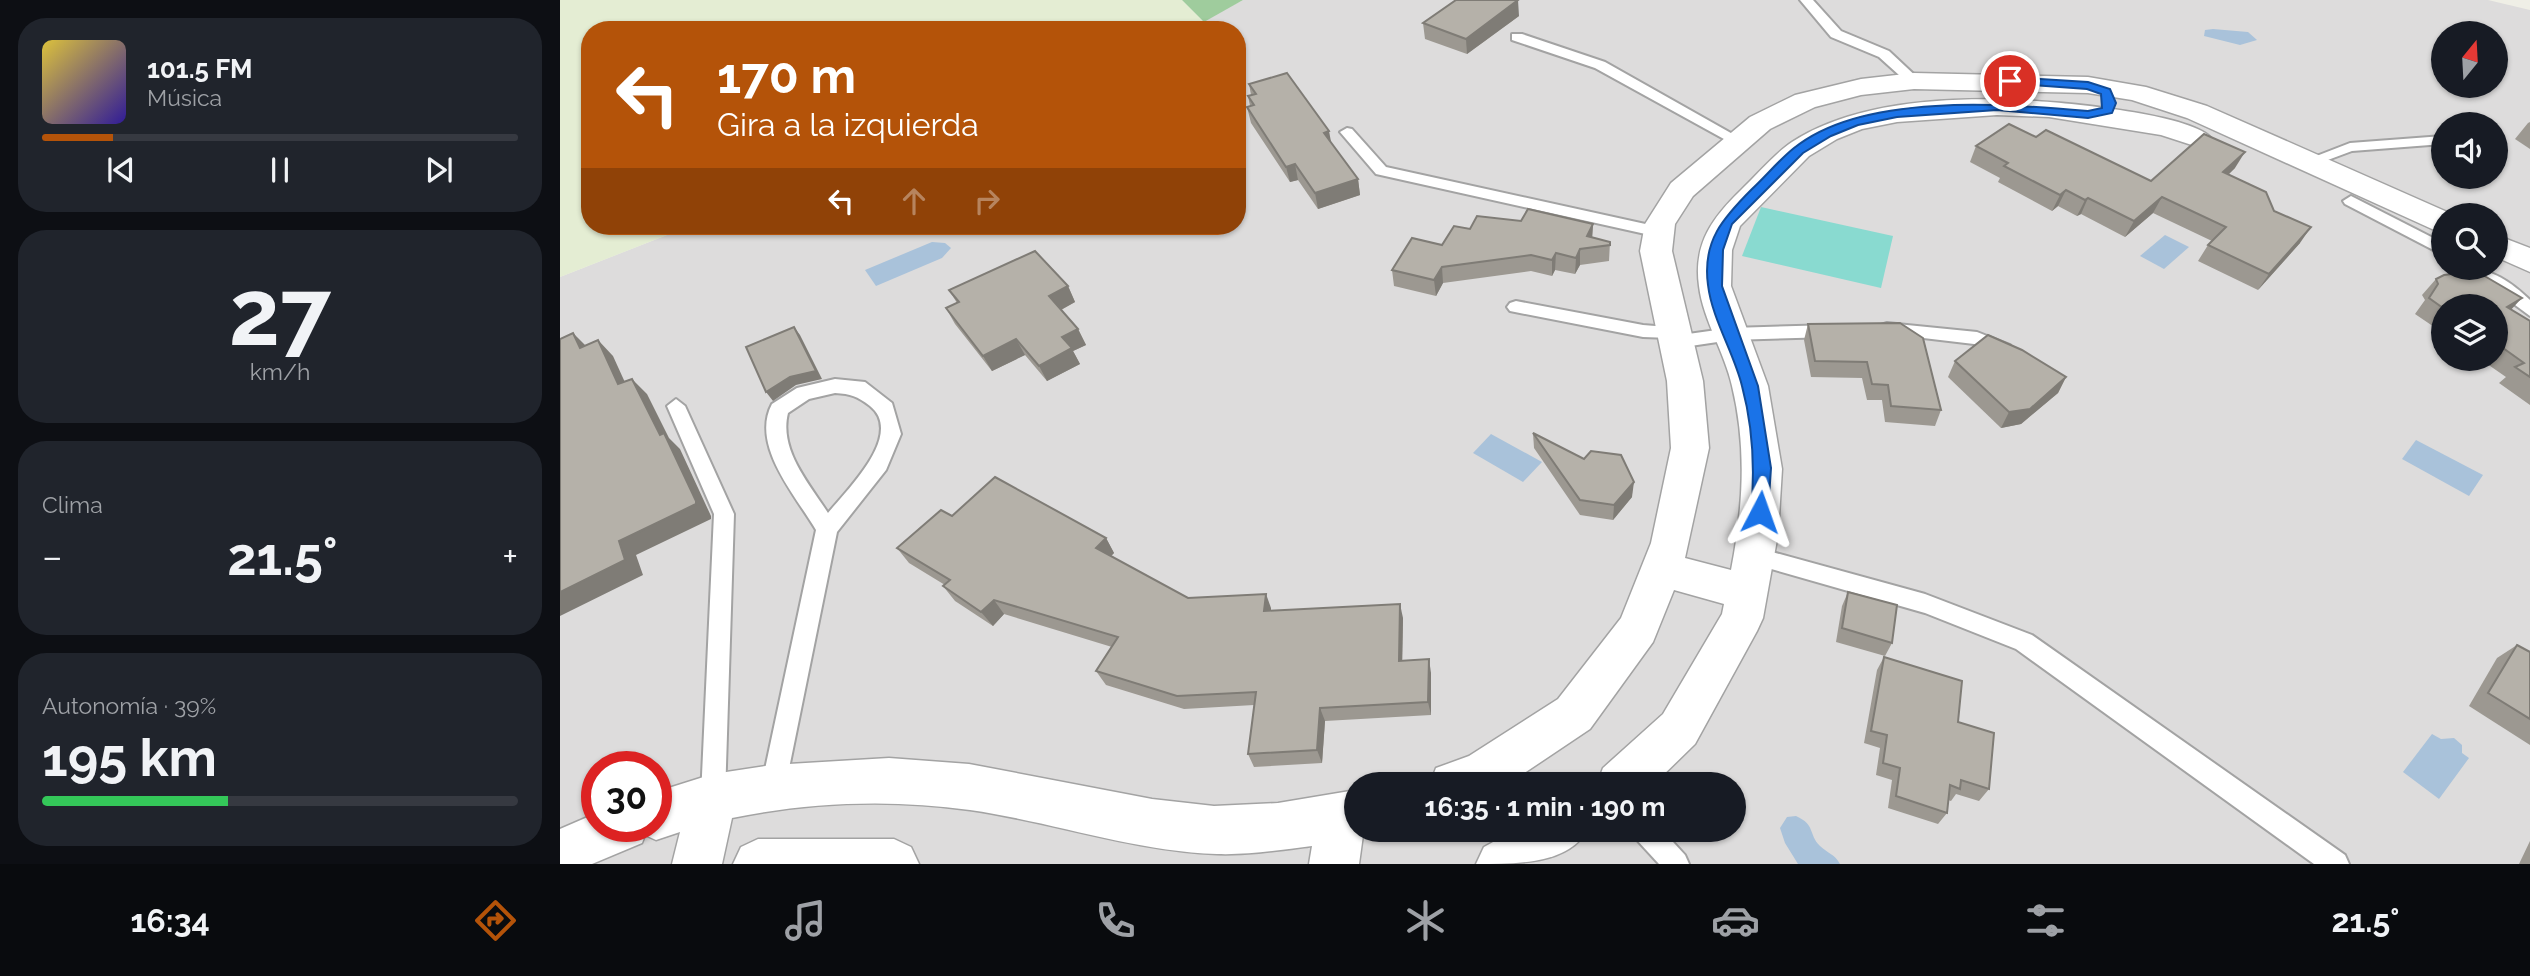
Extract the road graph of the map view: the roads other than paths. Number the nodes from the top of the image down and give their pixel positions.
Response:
1 (1806, 0) edge
2 (1517, 37) dead end
3 (1914, 81) junction
4 (2088, 100) junction
5 (1929, 111) junction
6 (1347, 132) dead end
7 (1749, 132) junction
8 (2431, 141) edge
9 (1799, 150) junction
10 (2313, 171) junction
11 (2351, 201) joint
12 (1667, 217) junction
13 (2431, 217) edge
14 (1726, 222) junction
15 (2431, 244) edge
16 (2508, 251) edge
17 (2530, 261) edge
18 (2491, 280) edge
19 (1516, 307) dead end
20 (2530, 310) edge
21 (1731, 334) junction
22 (1675, 337) junction
23 (2022, 359) edge
24 (676, 406) dead end
25 (827, 529) junction
26 (1661, 569) junction
27 (1750, 574) junction
28 (1486, 772) edge
29 (1633, 772) edge
30 (773, 788) junction
31 (713, 797) junction
32 (672, 811) edge
33 (1344, 832) edge
34 (586, 842) edge
35 (1541, 842) edge
36 (1656, 842) edge
37 (560, 853) edge
38 (697, 864) edge
39 (758, 864) edge
40 (894, 864) edge
41 (1501, 864) edge
42 (1676, 864) edge
43 (2336, 864) edge

1 - 3 lane
2 - 7 lane
3 - 4 street
3 - 5 street
3 - 7 street
4 - 5 street
4 - 10 street
5 - 9 street
6 - 12 lane
7 - 9 street
7 - 12 street
8 - 10 lane
9 - 14 street
10 - 11 street
10 - 13 street
11 - 15 lane
12 - 14 street
12 - 22 street
14 - 21 street
16 - 17 street
18 - 20 lane
19 - 22 lane
21 - 22 lane
21 - 23 lane
21 - 27 street
22 - 26 street
24 - 31 lane
25 - 25 lane
25 - 30 lane
26 - 27 street
26 - 28 street
27 - 29 street
27 - 43 lane
30 - 31 street
30 - 33 street
31 - 32 street
31 - 38 street
34 - 37 street
35 - 41 street
36 - 42 lane
39 - 40 street

